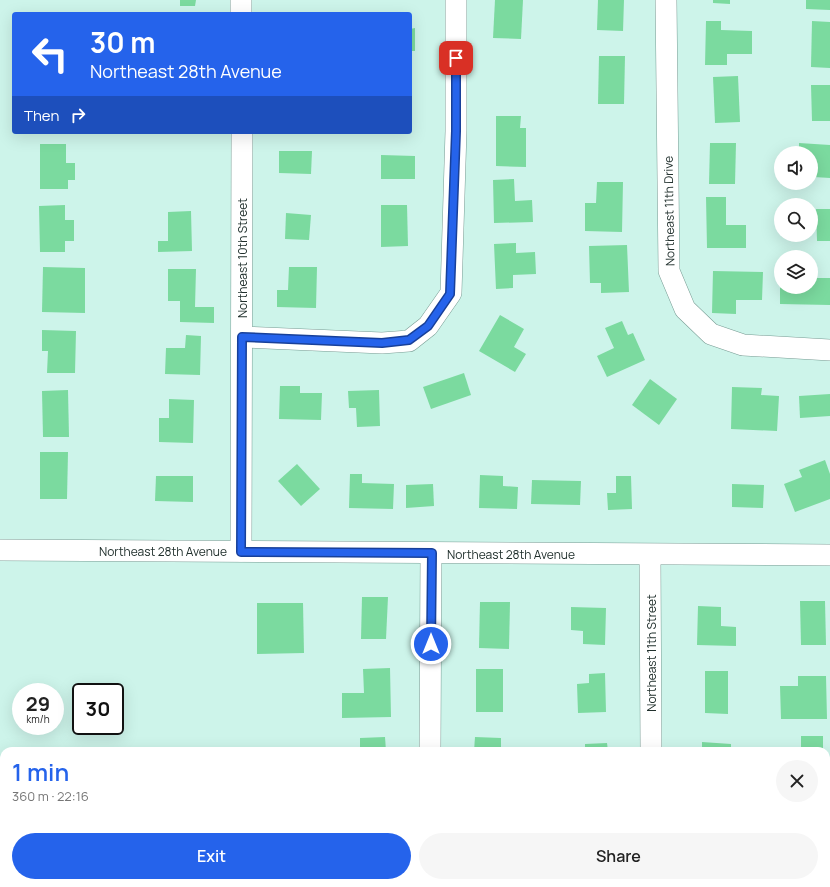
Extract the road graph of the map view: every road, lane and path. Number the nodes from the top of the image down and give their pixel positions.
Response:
1 (241, 0) edge
2 (456, 0) edge
3 (666, 0) edge
4 (241, 12) edge
5 (242, 134) edge
6 (242, 337) junction
7 (830, 350) edge
8 (0, 550) edge
9 (241, 552) junction
10 (432, 553) junction
11 (650, 555) junction
12 (830, 555) edge
13 (430, 747) edge
14 (651, 747) edge

1 - 4 street
2 - 6 street
3 - 7 street, Northeast 11th Drive
5 - 6 street, Northeast 10th Street
6 - 9 street, Northeast 10th Street
8 - 9 street, Northeast 28th Avenue
9 - 10 street, Northeast 28th Avenue
10 - 11 street, Northeast 28th Avenue
10 - 13 street
11 - 12 street, Northeast 28th Avenue
11 - 14 street, Northeast 11th Street

